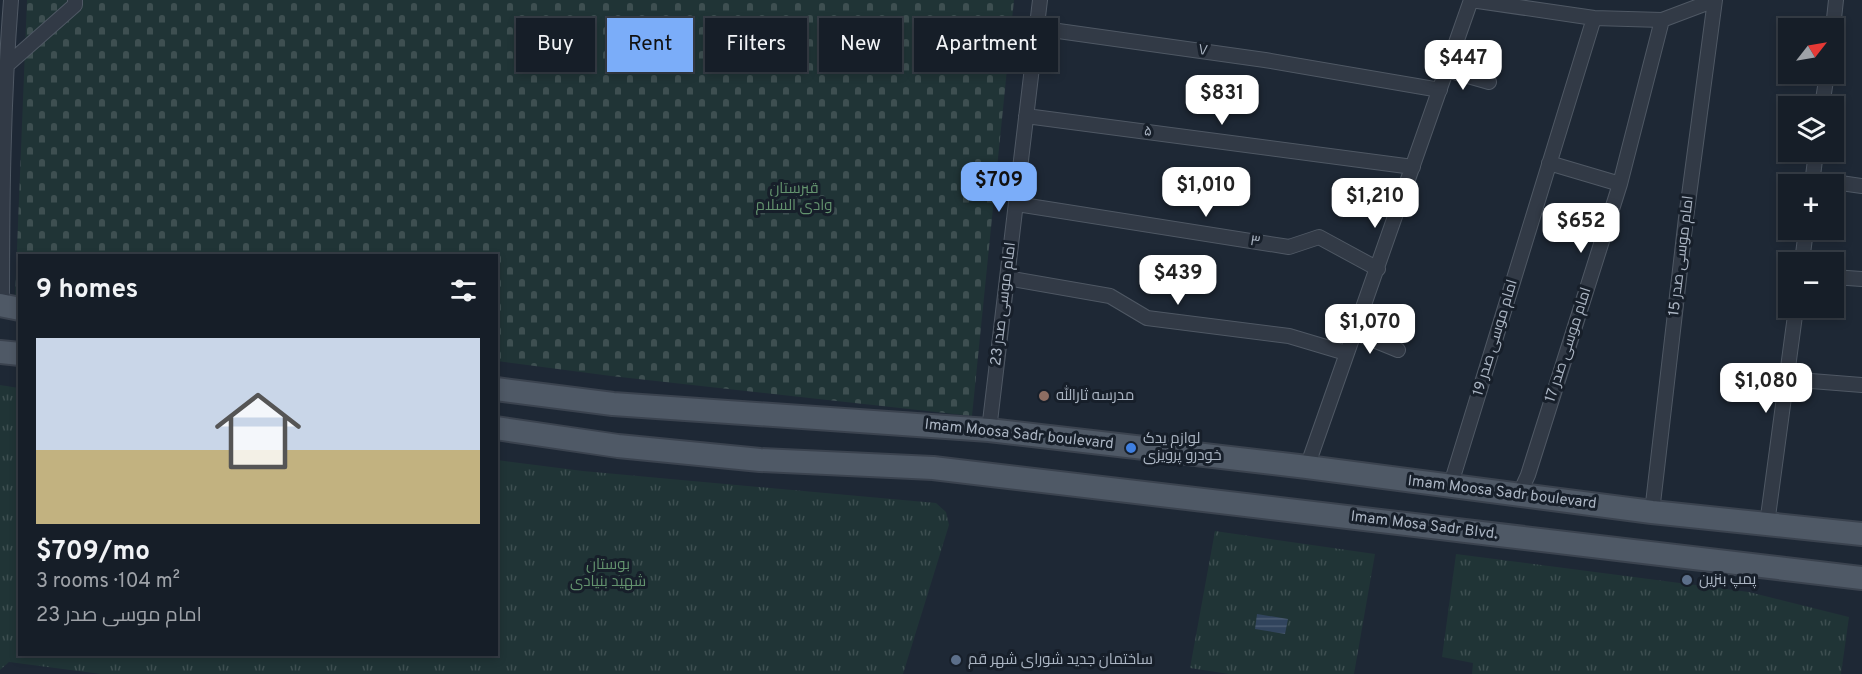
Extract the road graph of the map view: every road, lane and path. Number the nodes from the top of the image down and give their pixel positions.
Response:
1 (11, 0) edge
2 (75, 0) edge
3 (1040, 0) edge
4 (1471, 0) edge
5 (1715, 0) edge
6 (1836, 0) edge
7 (1038, 18) edge
8 (1594, 18) junction
9 (1834, 18) edge
10 (1662, 20) junction
11 (1058, 31) edge
12 (6, 66) junction
13 (1447, 69) junction
14 (1032, 72) edge
15 (1489, 82) dead end
16 (1440, 90) junction
17 (1026, 116) junction
18 (2, 117) edge
19 (1550, 163) junction
20 (1413, 167) junction
21 (1620, 184) junction
22 (1844, 185) edge
23 (1862, 186) edge
24 (1016, 204) junction
25 (1, 217) edge
26 (1378, 269) junction
27 (1007, 278) junction
28 (1844, 278) edge
29 (1862, 279) edge
30 (7, 306) edge
31 (1795, 318) edge
32 (1354, 332) junction
33 (1398, 350) dead end
34 (0, 352) edge
35 (1346, 353) junction
36 (18, 354) edge
37 (1786, 379) junction
38 (1862, 385) edge
39 (498, 389) edge
40 (498, 428) edge
41 (989, 430) junction
42 (1307, 467) junction
43 (1450, 487) junction
44 (1519, 495) junction
45 (1652, 512) junction
46 (1767, 524) junction
47 (1862, 534) edge
48 (1862, 578) edge

1 - 12 street
2 - 12 street
3 - 7 street, امام موسی صدر 23
4 - 8 street
4 - 13 street
5 - 10 street
5 - 45 street, امام موسی صدر 15
6 - 9 street
8 - 10 street
8 - 19 street, امام موسی صدر 19
10 - 21 street, امام موسی صدر 17
11 - 16 street, ۷
12 - 18 street
13 - 15 street
13 - 16 street
14 - 17 street, امام موسی صدر 23
16 - 20 street
17 - 20 street, ۵
17 - 24 street, امام موسی صدر 23
18 - 25 street
19 - 21 street
19 - 43 street, امام موسی صدر 19
20 - 26 street
21 - 44 street, امام موسی صدر 17
22 - 23 street
24 - 26 street, ۳
24 - 27 street, امام موسی صدر 23
25 - 30 street
26 - 32 street
27 - 35 street
27 - 41 street, امام موسی صدر 23
28 - 29 street
31 - 37 street
32 - 33 street
32 - 35 street
34 - 36 main road
35 - 42 street
37 - 38 street
37 - 46 street
39 - 41 main road, Imam Moosa Sadr boulevard
40 - 48 main road
41 - 42 main road, Imam Moosa Sadr boulevard
42 - 43 main road, Imam Moosa Sadr boulevard
43 - 44 main road, Imam Moosa Sadr boulevard
44 - 45 main road, Imam Moosa Sadr boulevard
45 - 46 main road, Imam Moosa Sadr boulevard
46 - 47 main road, Imam Moosa Sadr boulevard

